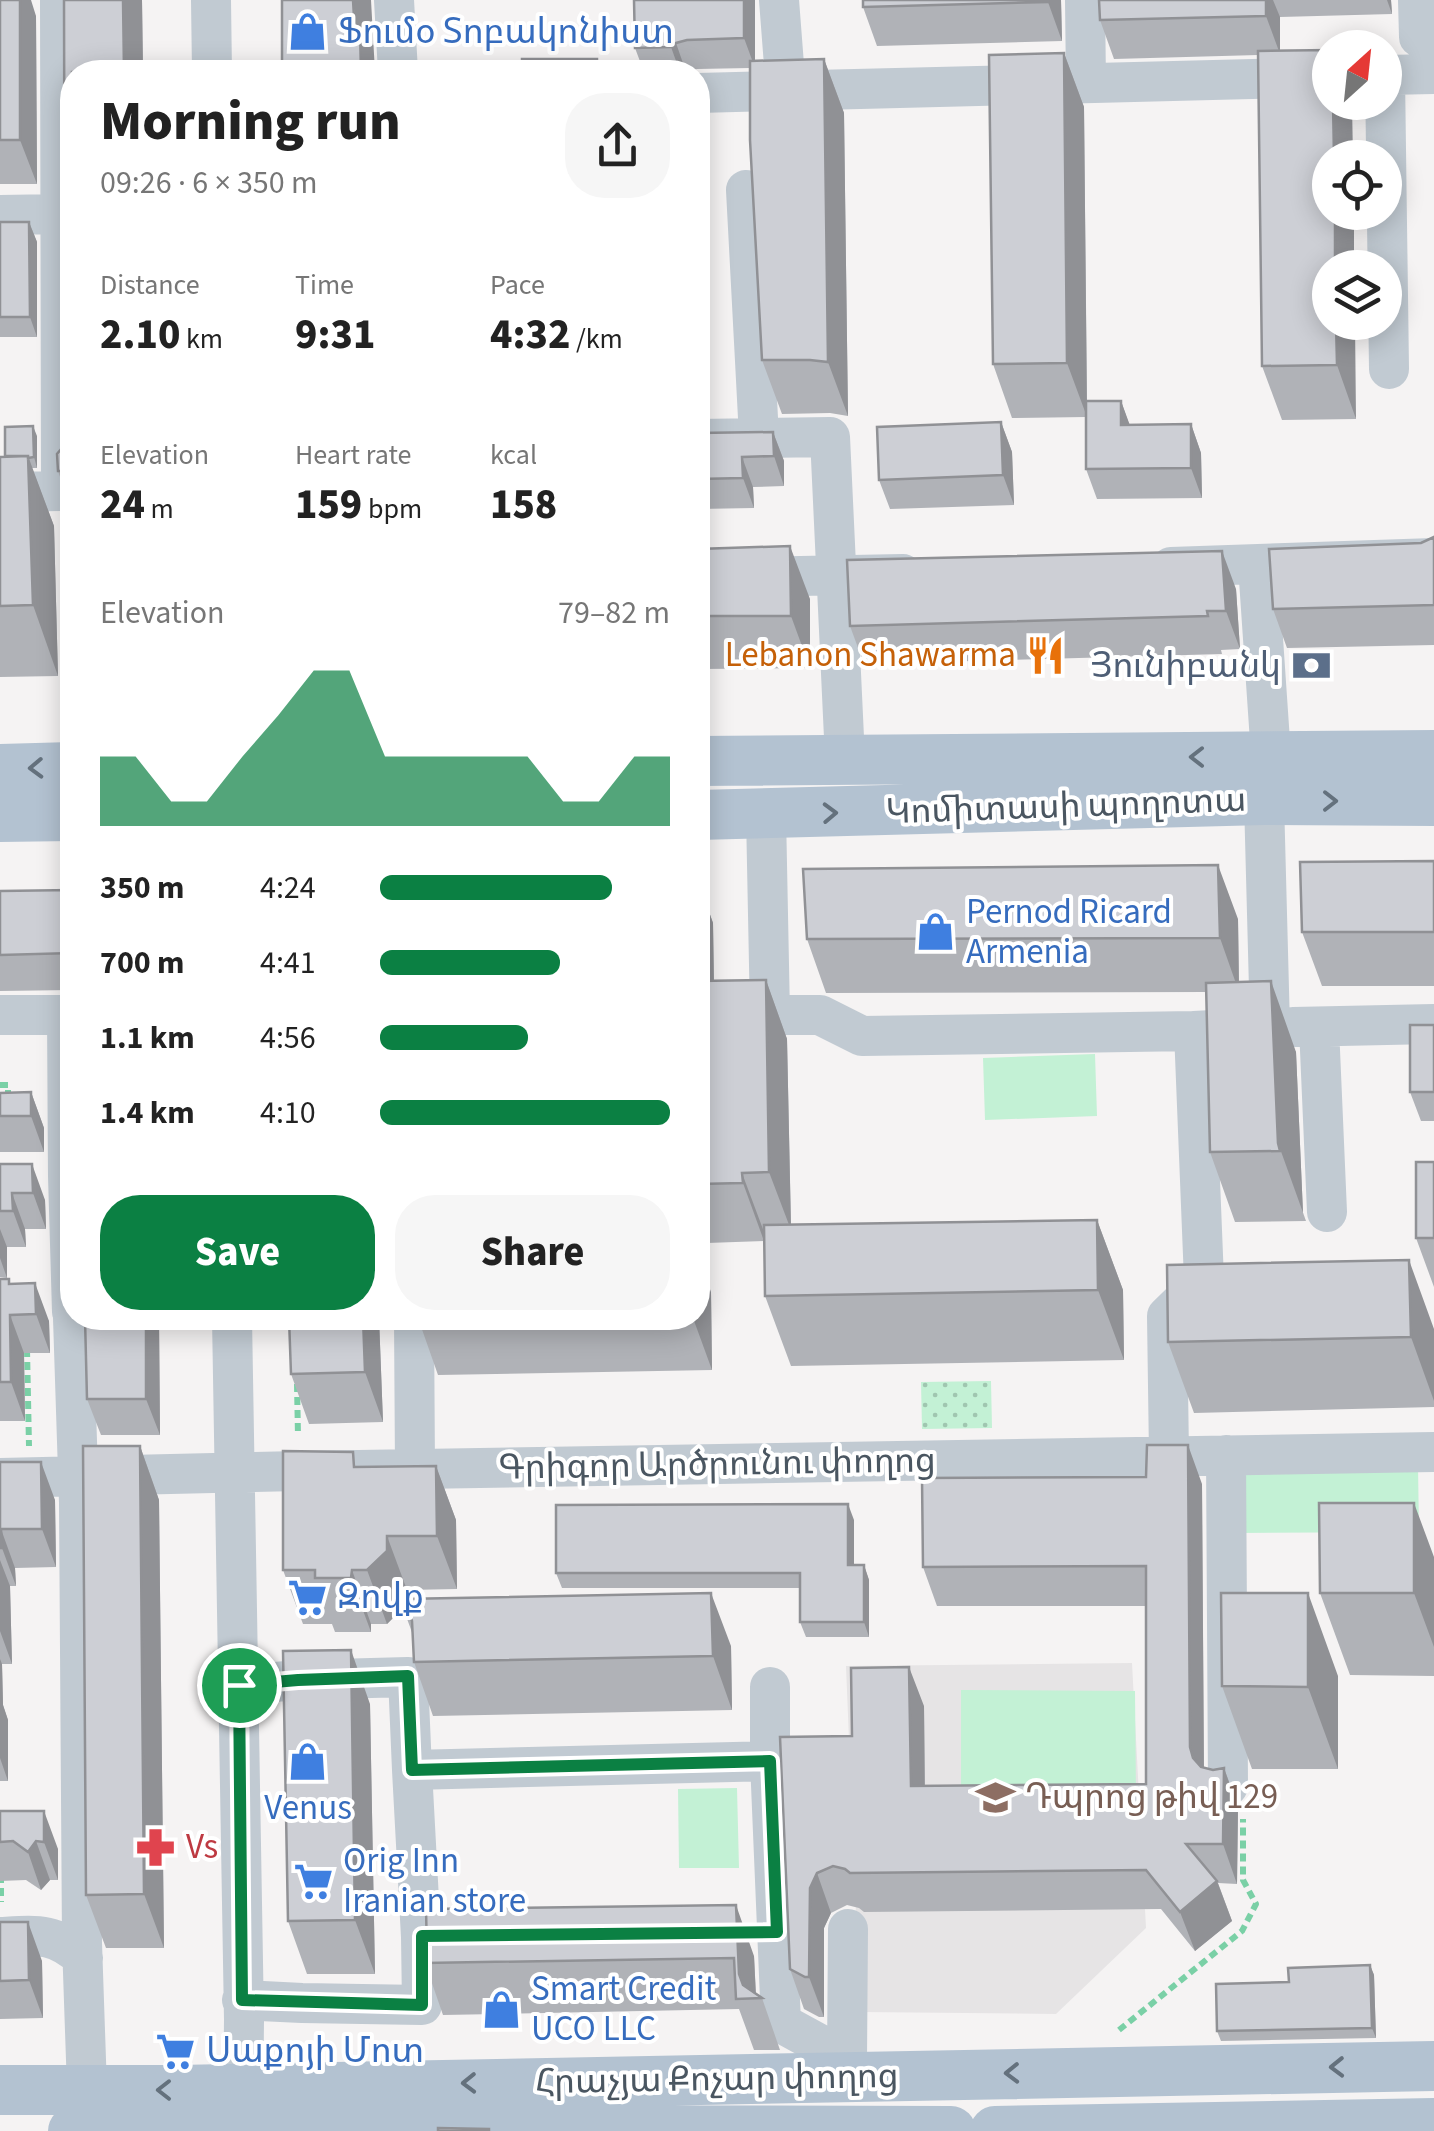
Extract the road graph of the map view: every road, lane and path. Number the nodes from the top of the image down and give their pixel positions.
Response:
1 (60, 0) edge
2 (212, 0) edge
3 (394, 0) edge
4 (779, 0) edge
5 (1085, 0) edge
6 (1418, 0) edge
7 (1434, 46) edge
8 (212, 60) edge
9 (397, 60) edge
10 (1434, 74) edge
11 (1312, 77) edge
12 (1086, 83) junction
13 (786, 90) junction
14 (710, 93) edge
15 (746, 190) edge
16 (60, 214) joint
17 (0, 215) edge
18 (1389, 369) dead end
19 (759, 437) junction
20 (710, 439) edge
21 (60, 491) edge
22 (0, 492) edge
23 (1434, 558) edge
24 (1258, 564) junction
25 (1143, 568) edge
26 (932, 573) edge
27 (836, 576) junction
28 (710, 578) edge
29 (1434, 755) edge
30 (845, 759) junction
31 (710, 761) edge
32 (60, 767) edge
33 (0, 769) edge
34 (1267, 778) junction
35 (1434, 801) edge
36 (766, 814) junction
37 (710, 815) edge
38 (60, 816) edge
39 (0, 817) edge
40 (0, 1015) edge
41 (60, 1015) edge
42 (770, 1015) junction
43 (710, 1016) edge
44 (1434, 1024) edge
45 (1270, 1027) junction
46 (1319, 1027) junction
47 (1194, 1031) junction
48 (0, 1084) edge
49 (60, 1085) edge
50 (7, 1105) edge
51 (1328, 1212) dead end
52 (60, 1233) edge
53 (74, 1330) edge
54 (232, 1330) edge
55 (414, 1330) edge
56 (26, 1331) edge
57 (297, 1375) edge
58 (29, 1438) dead end
59 (1434, 1452) edge
60 (1226, 1454) junction
61 (1169, 1456) junction
62 (415, 1470) junction
63 (298, 1471) junction
64 (236, 1472) junction
65 (79, 1476) junction
66 (0, 1478) edge
67 (239, 1685) junction
68 (770, 1687) dead end
69 (770, 1761) junction
70 (412, 1770) junction
71 (1228, 1786) joint
72 (848, 1929) dead end
73 (0, 1936) edge
74 (83, 1958) junction
75 (242, 2000) junction
76 (1119, 2030) dead end
77 (1434, 2066) edge
78 (846, 2068) junction
79 (0, 2090) edge
80 (80, 2110) edge
81 (243, 2116) edge
82 (1434, 2123) edge
83 (387, 2129) edge
84 (515, 2130) edge
85 (747, 2130) edge
86 (951, 2131) edge
87 (995, 2131) edge

1 - 16 street
2 - 8 street
3 - 9 street
4 - 13 street
5 - 12 street
6 - 7 street
10 - 18 street
11 - 12 street
12 - 13 street
13 - 14 street
15 - 19 street
16 - 17 street
19 - 20 street
19 - 27 street
21 - 22 street
23 - 24 street
24 - 25 street
24 - 34 street
26 - 27 street
27 - 28 street
27 - 30 street
29 - 34 main road, Կոմիտասի պողոտա
30 - 31 main road, Կոմիտասի պողոտա
34 -> 30 main road, Կոմիտասի պողոտա
32 -> 33 main road
34 -> 35 main road, Կոմիտասի պողոտա
36 -> 34 main road, Կոմիտասի պողոտա
34 - 45 street
36 - 37 main road, Կոմիտասի պողոտա
36 - 42 street
38 - 39 main road
40 - 41 street
42 - 43 street
42 - 47 street
44 - 46 street
45 - 46 street
45 - 47 street
46 - 51 street
47 - 61 street
48 - 50 path
49 - 52 street
53 - 65 street
54 - 64 street
55 - 62 street
56 - 58 path
57 - 63 path
59 - 60 street, Գրիգոր Արծրունու փողոց
60 - 61 street, Գրիգոր Արծրունու փողոց
60 - 71 street
61 - 62 street, Գրիգոր Արծրունու փողոց
62 - 63 street, Գրիգոր Արծրունու փողոց
63 - 64 street, Գրիգոր Արծրունու փողոց
64 - 65 street, Գրիգոր Արծրունու փողոց
64 - 67 street
65 - 66 street, Գրիգոր Արծրունու փողոց
65 - 74 street
67 - 70 street
67 - 75 street
68 - 69 street
69 - 70 street
69 - 78 street
70 - 75 street
71 - 76 path
72 - 78 street
73 - 74 street
74 - 80 street
75 - 81 street
77 -> 78 main road, Հրաչյա Քոչար փողոց
78 -> 81 main road, Հրաչյա Քոչար փողոց
79 - 80 main road, Հրաչյա Քոչար փողոց
80 - 81 main road, Հրաչյա Քոչար փողոց
81 - 83 main road, Հրաչյա Քոչար փողոց
82 - 87 main road
83 - 84 main road, Հրաչյա Քոչար փողոց
84 - 85 main road, Հրաչյա Քոչար փողոց
85 - 86 main road, Հրաչյա Քոչար փողոց

